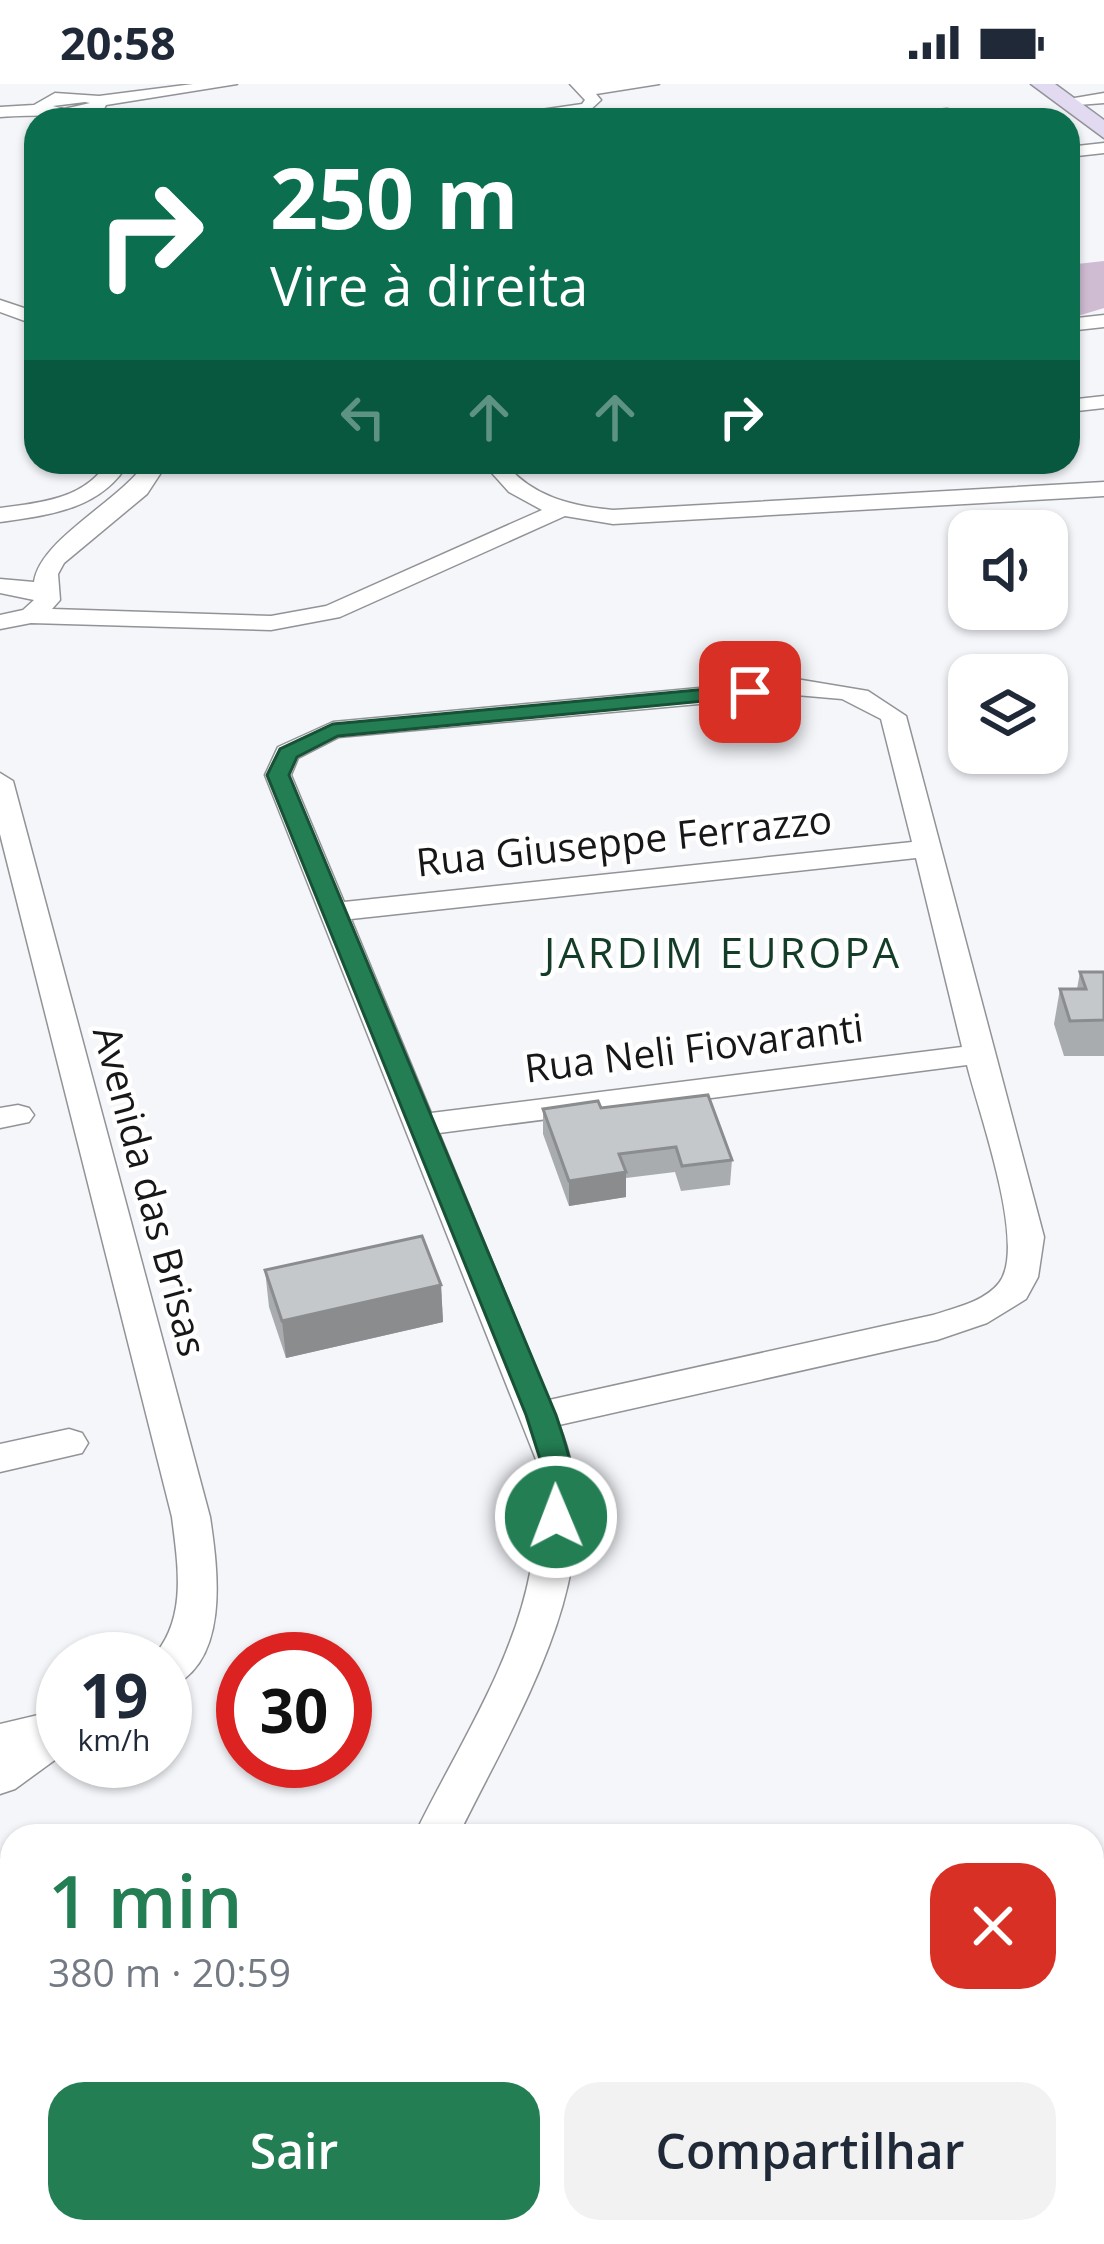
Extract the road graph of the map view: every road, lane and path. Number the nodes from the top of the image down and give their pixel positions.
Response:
1 (229, 84) edge
2 (651, 84) edge
3 (1042, 84) edge
4 (185, 88) junction
5 (585, 91) edge
6 (78, 96) junction
7 (1104, 98) edge
8 (1065, 101) junction
9 (52, 108) edge
10 (100, 108) edge
11 (106, 108) edge
12 (1074, 108) edge
13 (1080, 113) edge
14 (1104, 131) edge
15 (113, 474) edge
16 (149, 474) edge
17 (505, 474) edge
18 (1104, 489) edge
19 (560, 510) junction
20 (0, 515) edge
21 (70, 542) junction
22 (15, 565) edge
23 (0, 586) edge
24 (22, 614) edge
25 (0, 781) edge
26 (926, 848) junction
27 (331, 912) junction
28 (980, 1054) junction
29 (420, 1125) junction
30 (541, 1415) junction
31 (69, 1443) dead end
32 (0, 1458) edge
33 (191, 1632) edge
34 (36, 1734) edge
35 (0, 1742) edge
36 (36, 1749) edge
37 (0, 1776) edge
38 (442, 1824) edge

1 - 4 street
2 - 5 street
3 - 8 street
4 - 6 street
4 - 11 street
6 - 9 street
6 - 10 street
7 - 8 street
8 - 12 street
13 - 14 street
15 - 20 street
16 - 21 street
17 - 19 street
18 - 19 street
19 - 24 street
21 - 22 street
21 - 24 street
23 - 24 street
25 - 33 street, Avenida das Brisas
26 - 27 street, Rua Giuseppe Ferrazzo
26 - 27 street
26 - 28 street
27 - 29 street
28 - 29 street, Rua Neli Fiovaranti
28 - 30 street
29 - 30 street
30 - 38 street
31 - 32 street
34 - 35 street
36 - 37 street

